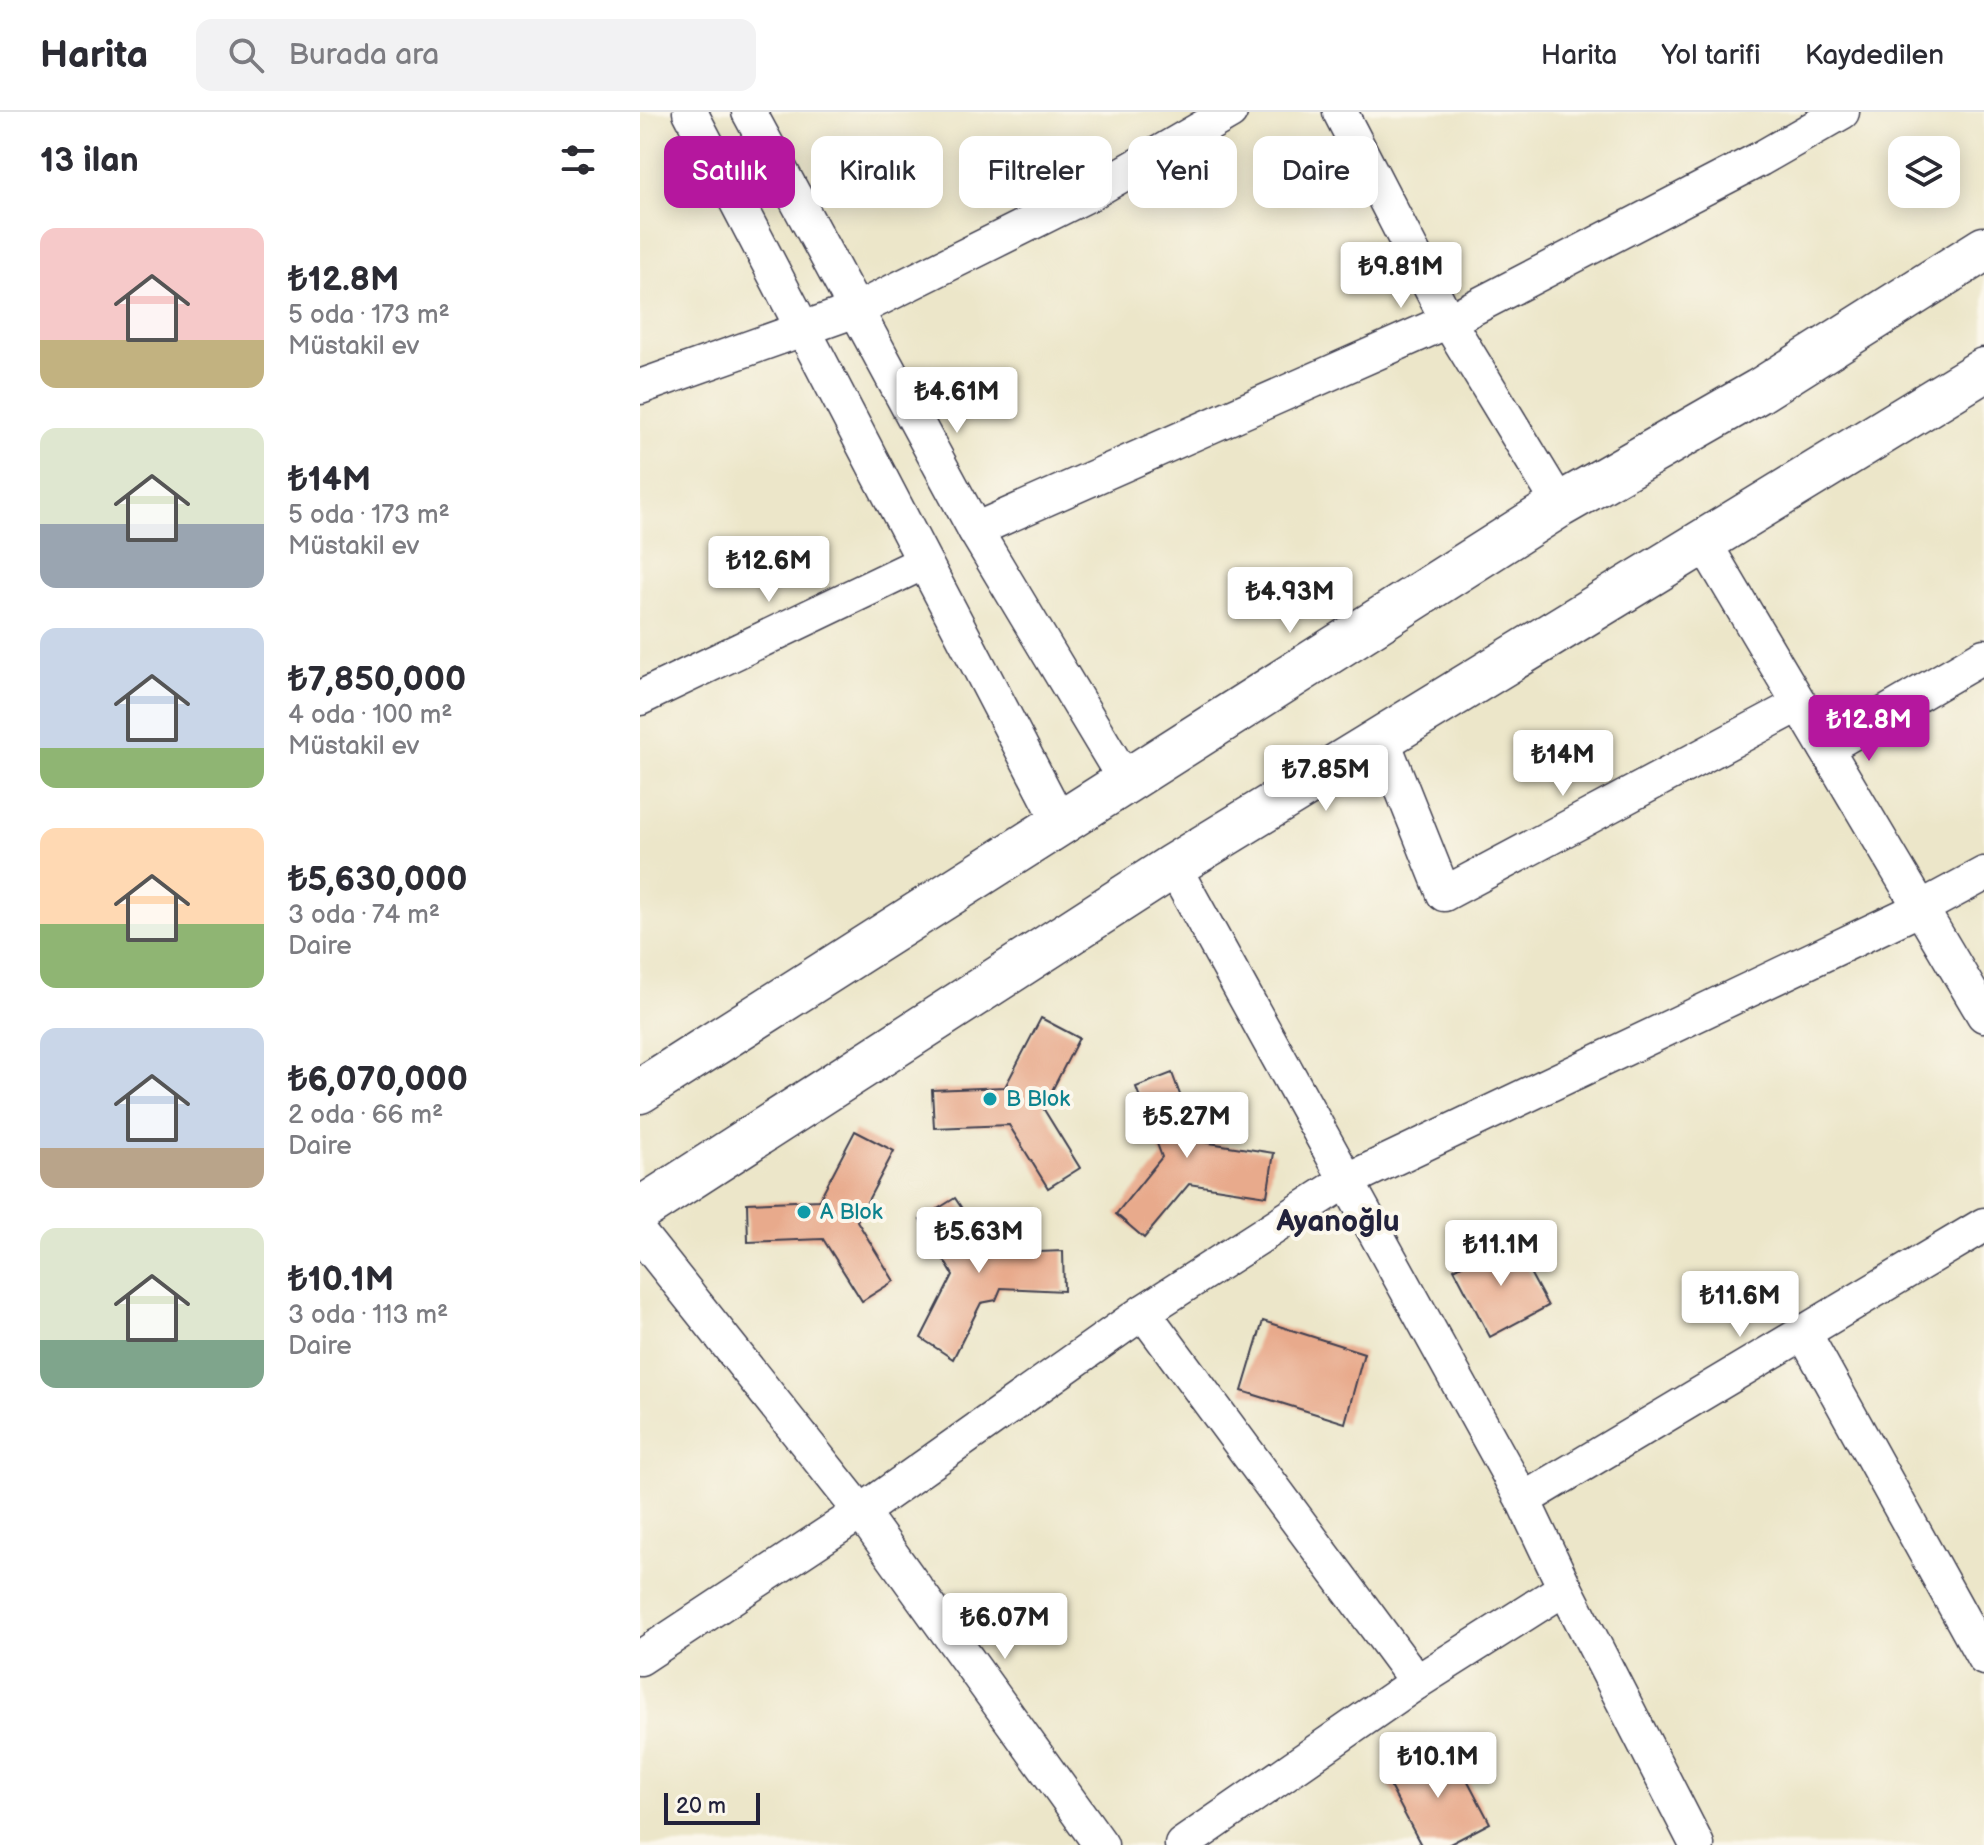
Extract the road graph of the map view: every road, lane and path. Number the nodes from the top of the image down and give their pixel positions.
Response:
1 (690, 112) edge
2 (749, 112) edge
3 (1230, 112) edge
4 (1340, 112) edge
5 (1838, 113) edge
6 (1984, 249) edge
7 (856, 310) junction
8 (1448, 321) junction
9 (803, 329) junction
10 (1984, 370) edge
11 (640, 387) edge
12 (1560, 505) junction
13 (975, 530) junction
14 (1703, 541) junction
15 (924, 562) junction
16 (1984, 656) edge
17 (640, 698) edge
18 (1800, 704) junction
19 (1382, 739) junction
20 (1826, 748) junction
21 (1125, 780) junction
22 (1060, 822) junction
23 (1173, 866) junction
24 (1984, 874) edge
25 (1921, 908) junction
26 (1984, 1015) edge
27 (640, 1091) edge
28 (1346, 1181) junction
29 (640, 1210) edge
30 (1984, 1225) edge
31 (640, 1234) edge
32 (1143, 1312) junction
33 (1805, 1335) junction
34 (1523, 1500) junction
35 (861, 1512) junction
36 (1565, 1588) junction
37 (640, 1658) edge
38 (1984, 1658) edge
39 (1417, 1682) junction
40 (1101, 1845) edge
41 (1182, 1845) edge
42 (1697, 1845) edge

1 - 9 street
2 - 7 street
3 - 7 street
4 - 8 street
5 - 8 street
6 - 12 street
7 - 9 street
7 - 13 street
8 - 12 street
8 - 13 street
9 - 11 street
9 - 15 street
10 - 14 street
12 - 21 street
13 - 21 street
14 - 18 street
14 - 19 street
15 - 17 street
15 - 22 street
16 - 20 street
18 - 19 street
18 - 20 street
19 - 23 street
20 - 25 street
21 - 22 street
22 - 27 street
23 - 28 street
23 - 29 street
24 - 25 street
25 - 26 street
25 - 28 street
28 - 32 street
28 - 34 street
30 - 33 street
31 - 35 street
32 - 35 street
32 - 39 street
33 - 34 street
33 - 38 street
34 - 36 street
35 - 37 street
35 - 40 street
36 - 39 street
36 - 42 street
39 - 41 street

